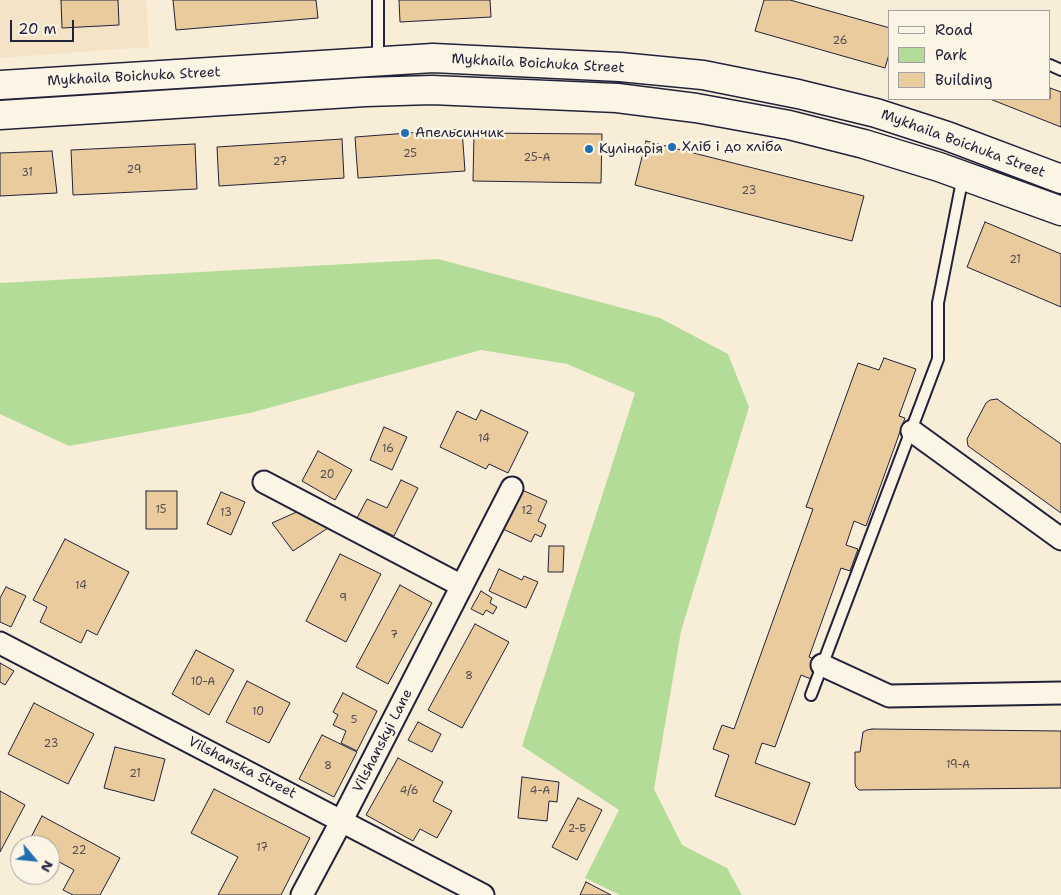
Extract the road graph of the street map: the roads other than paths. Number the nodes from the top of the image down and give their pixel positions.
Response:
1 (378, 0) edge
2 (378, 61) junction
3 (0, 85) edge
4 (0, 116) edge
5 (963, 176) junction
6 (1061, 179) edge
7 (1061, 211) edge
8 (912, 431) junction
9 (264, 482) dead end
10 (512, 488) dead end
11 (1061, 539) edge
12 (462, 586) junction
13 (0, 642) edge
14 (822, 665) junction
15 (1061, 693) edge
16 (811, 695) dead end
17 (342, 820) junction
18 (302, 895) edge
19 (483, 895) edge

1 - 2 lane
2 - 3 main road, Mykhaila Boichuka Street
2 - 6 main road, Mykhaila Boichuka Street
4 - 5 main road, Mykhaila Boichuka Street
5 - 7 main road, Mykhaila Boichuka Street
5 - 8 lane
8 - 11 street
8 - 14 lane
9 - 12 street
10 - 12 street, Vilshanskyi Lane
12 - 17 street, Vilshanskyi Lane
13 - 17 street, Vilshanska Street
14 - 15 street
14 - 16 lane
17 - 18 street, Vilshanskyi Lane
17 - 19 street, Vilshanska Street

